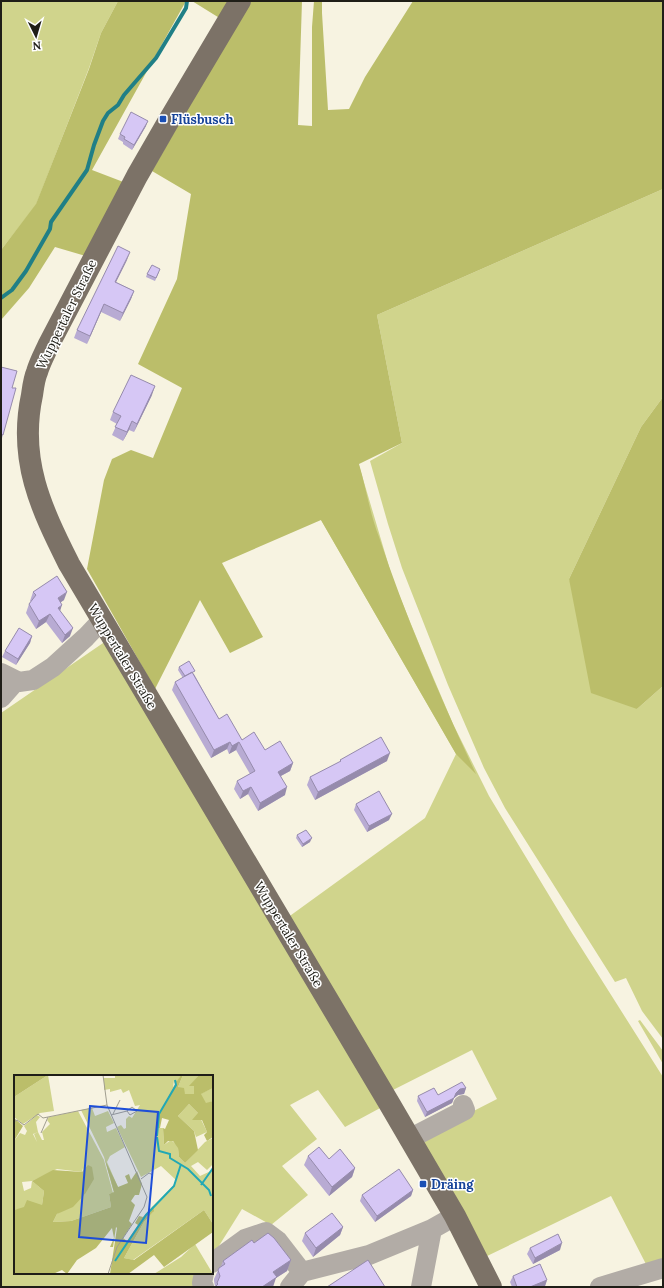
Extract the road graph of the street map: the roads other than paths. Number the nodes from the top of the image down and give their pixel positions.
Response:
1 (240, 1) edge
2 (102, 620) junction
3 (8, 677) edge
4 (1, 698) edge
5 (463, 1104) dead end
6 (409, 1139) junction
7 (455, 1216) junction
8 (432, 1229) junction
9 (213, 1262) edge
10 (663, 1268) edge
11 (302, 1272) junction
12 (204, 1274) edge
13 (204, 1287) edge
14 (290, 1287) edge
15 (421, 1287) edge
16 (491, 1287) edge
17 (600, 1287) edge

1 - 2 main road, Wuppertaler Straße
2 - 3 lane
2 - 6 main road, Wuppertaler Straße
3 - 4 lane
5 - 6 lane
6 - 7 main road, Wuppertaler Straße
7 - 8 lane
7 - 16 main road, Wuppertaler Straße
8 - 11 lane
8 - 15 lane
9 - 11 lane
10 - 17 lane
11 - 14 lane
12 - 13 lane

